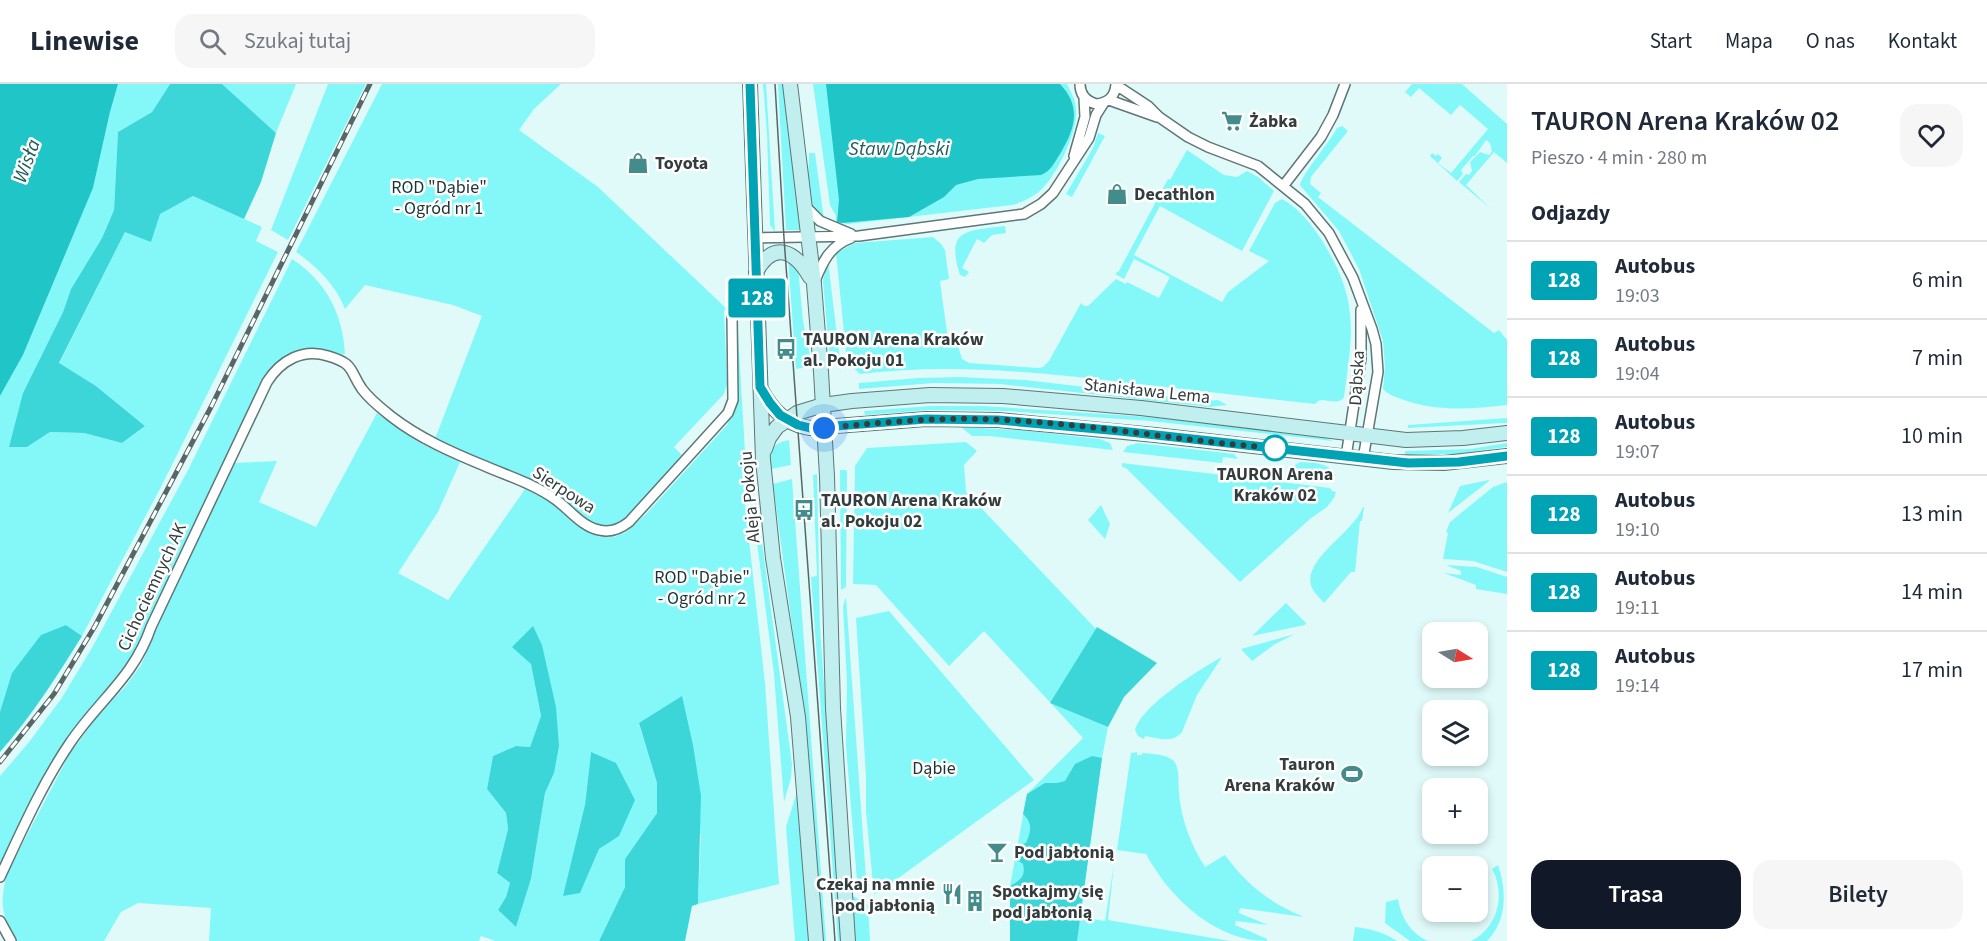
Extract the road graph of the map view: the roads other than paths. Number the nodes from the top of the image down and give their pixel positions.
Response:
1 (750, 84) edge
2 (790, 84) edge
3 (1080, 84) edge
4 (1345, 84) edge
5 (1116, 85) edge
6 (1084, 98) junction
7 (1106, 102) junction
8 (1159, 117) junction
9 (1071, 164) junction
10 (1284, 185) junction
11 (804, 203) junction
12 (859, 236) junction
13 (755, 238) junction
14 (808, 238) junction
15 (756, 272) junction
16 (814, 284) junction
17 (1361, 302) junction
18 (757, 305) junction
19 (351, 366) joint
20 (760, 387) junction
21 (823, 405) junction
22 (786, 419) junction
23 (824, 428) junction
24 (1350, 432) junction
25 (1507, 433) edge
26 (1368, 435) junction
27 (1507, 456) edge
28 (1346, 457) junction
29 (1364, 459) junction
30 (763, 460) junction
31 (0, 878) edge
32 (0, 921) edge
33 (11, 941) edge
34 (816, 941) edge
35 (848, 941) edge

1 - 13 main road, Aleja Pokoju
2 - 11 main road
3 - 6 street
4 - 10 street
5 - 7 street
5 - 8 street
6 - 7 street
6 - 9 street
7 - 8 street
7 - 9 street
8 - 10 street, Dąbska
9 - 12 street
10 - 17 street, Dąbska
11 - 12 street
11 - 14 main road
12 - 14 street
12 - 16 street
13 - 14 street
13 - 15 main road, Aleja Pokoju
14 - 16 main road
15 - 16 main road
15 - 18 main road, Aleja Pokoju
16 - 21 main road
17 - 24 street, Dąbska
17 - 26 street, Dąbska
18 - 19 street, Sierpowa
18 - 20 main road, Aleja Pokoju
19 - 31 street, Cichociemnych AK
20 - 22 main road
20 - 30 main road, Aleja Pokoju
21 - 22 main road, Stanisława Lema
21 - 23 main road
21 - 24 main road, Stanisława Lema
22 - 23 main road
22 - 30 main road
23 - 28 main road
23 - 35 main road
24 - 26 main road, Stanisława Lema
24 - 28 street, Dąbska
25 - 26 main road, Stanisława Lema
26 - 29 street, Dąbska
27 - 29 main road
28 - 29 main road
30 - 34 main road, Aleja Pokoju
32 - 33 street

